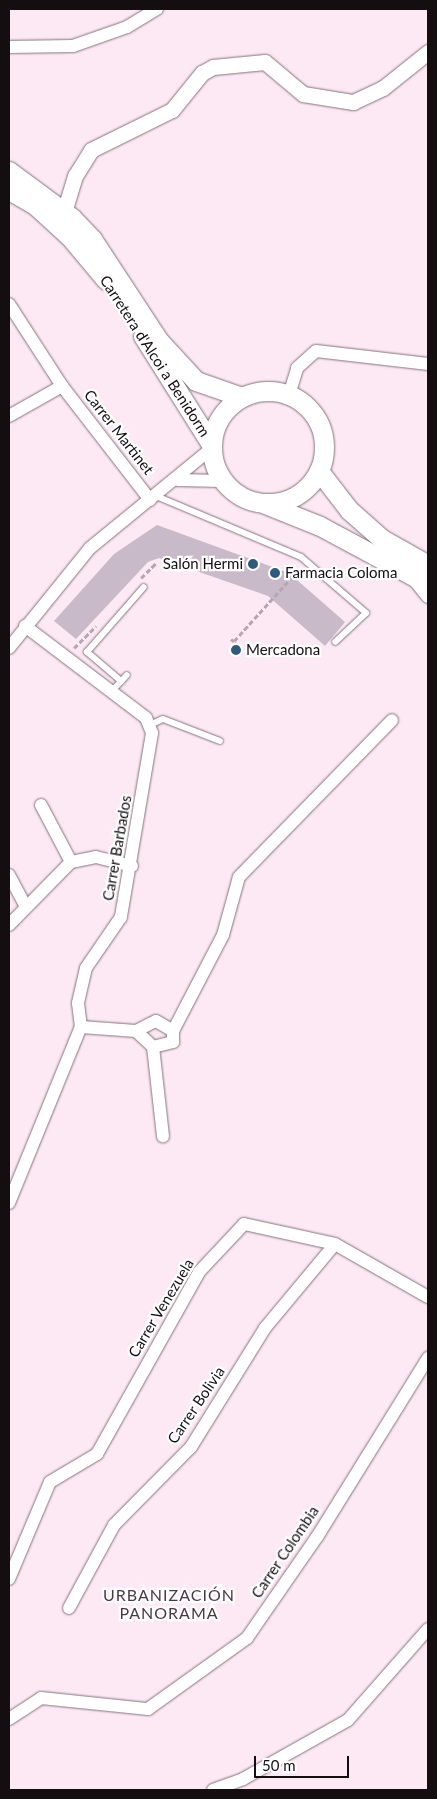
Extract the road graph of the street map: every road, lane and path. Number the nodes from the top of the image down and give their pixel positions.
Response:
1 (157, 9) edge
2 (9, 47) edge
3 (428, 52) edge
4 (9, 171) edge
5 (9, 190) edge
6 (64, 212) junction
7 (9, 304) edge
8 (428, 364) edge
9 (62, 386) junction
10 (289, 395) junction
11 (242, 397) junction
12 (9, 416) edge
13 (211, 446) junction
14 (319, 471) junction
15 (178, 480) junction
16 (223, 481) junction
17 (153, 498) junction
18 (264, 504) junction
19 (306, 561) junction
20 (428, 565) edge
21 (409, 574) junction
22 (428, 584) edge
23 (144, 587) dead end
24 (428, 598) edge
25 (25, 626) junction
26 (231, 639) dead end
27 (335, 642) dead end
28 (9, 648) edge
29 (127, 675) dead end
30 (121, 681) junction
31 (111, 692) junction
32 (392, 720) dead end
33 (150, 725) junction
34 (220, 741) dead end
35 (41, 805) dead end
36 (71, 862) junction
37 (132, 866) junction
38 (9, 875) edge
39 (26, 907) junction
40 (9, 925) edge
41 (80, 1027) junction
42 (136, 1031) junction
43 (173, 1031) junction
44 (153, 1047) junction
45 (163, 1136) dead end
46 (9, 1203) edge
47 (335, 1244) junction
48 (428, 1297) edge
49 (428, 1358) edge
50 (9, 1578) edge
51 (69, 1608) dead end
52 (428, 1629) edge
53 (9, 1719) edge
54 (213, 1790) edge

1 - 2 street
3 - 6 street
4 - 6 main road, Carretera d'Alcoi a Benidorm
5 - 13 main road, Carretera d'Alcoi a Benidorm
6 - 11 main road, Carretera d'Alcoi a Benidorm
7 - 9 street
8 - 10 street
9 - 12 street, Carrer Martinet
9 - 17 street, Carrer Martinet
10 - 11 main road
10 - 14 main road
11 - 13 main road
13 - 15 street
13 - 16 main road
14 - 18 main road
14 - 20 main road
15 - 16 street
15 - 17 street
16 - 18 main road
17 - 19 lane
17 - 25 street
18 - 21 main road
19 - 26 path
19 - 27 lane
21 - 22 main road
21 - 24 street
23 - 30 lane
25 - 28 street
25 - 31 street
29 - 30 lane
30 - 31 lane
31 - 33 street
32 - 43 street
33 - 34 lane
33 - 37 street, Carrer Barbados
35 - 36 street
36 - 37 street
36 - 39 street
37 - 41 street, Carrer Barbados
38 - 39 street
39 - 40 street
41 - 42 street
41 - 46 street
42 - 43 street
42 - 44 street
43 - 44 street
44 - 45 street
47 - 48 street, Carrer Venezuela
47 - 50 street, Carrer Venezuela
47 - 51 street, Carrer Bolivia
49 - 53 street, Carrer Colombia
52 - 54 street

